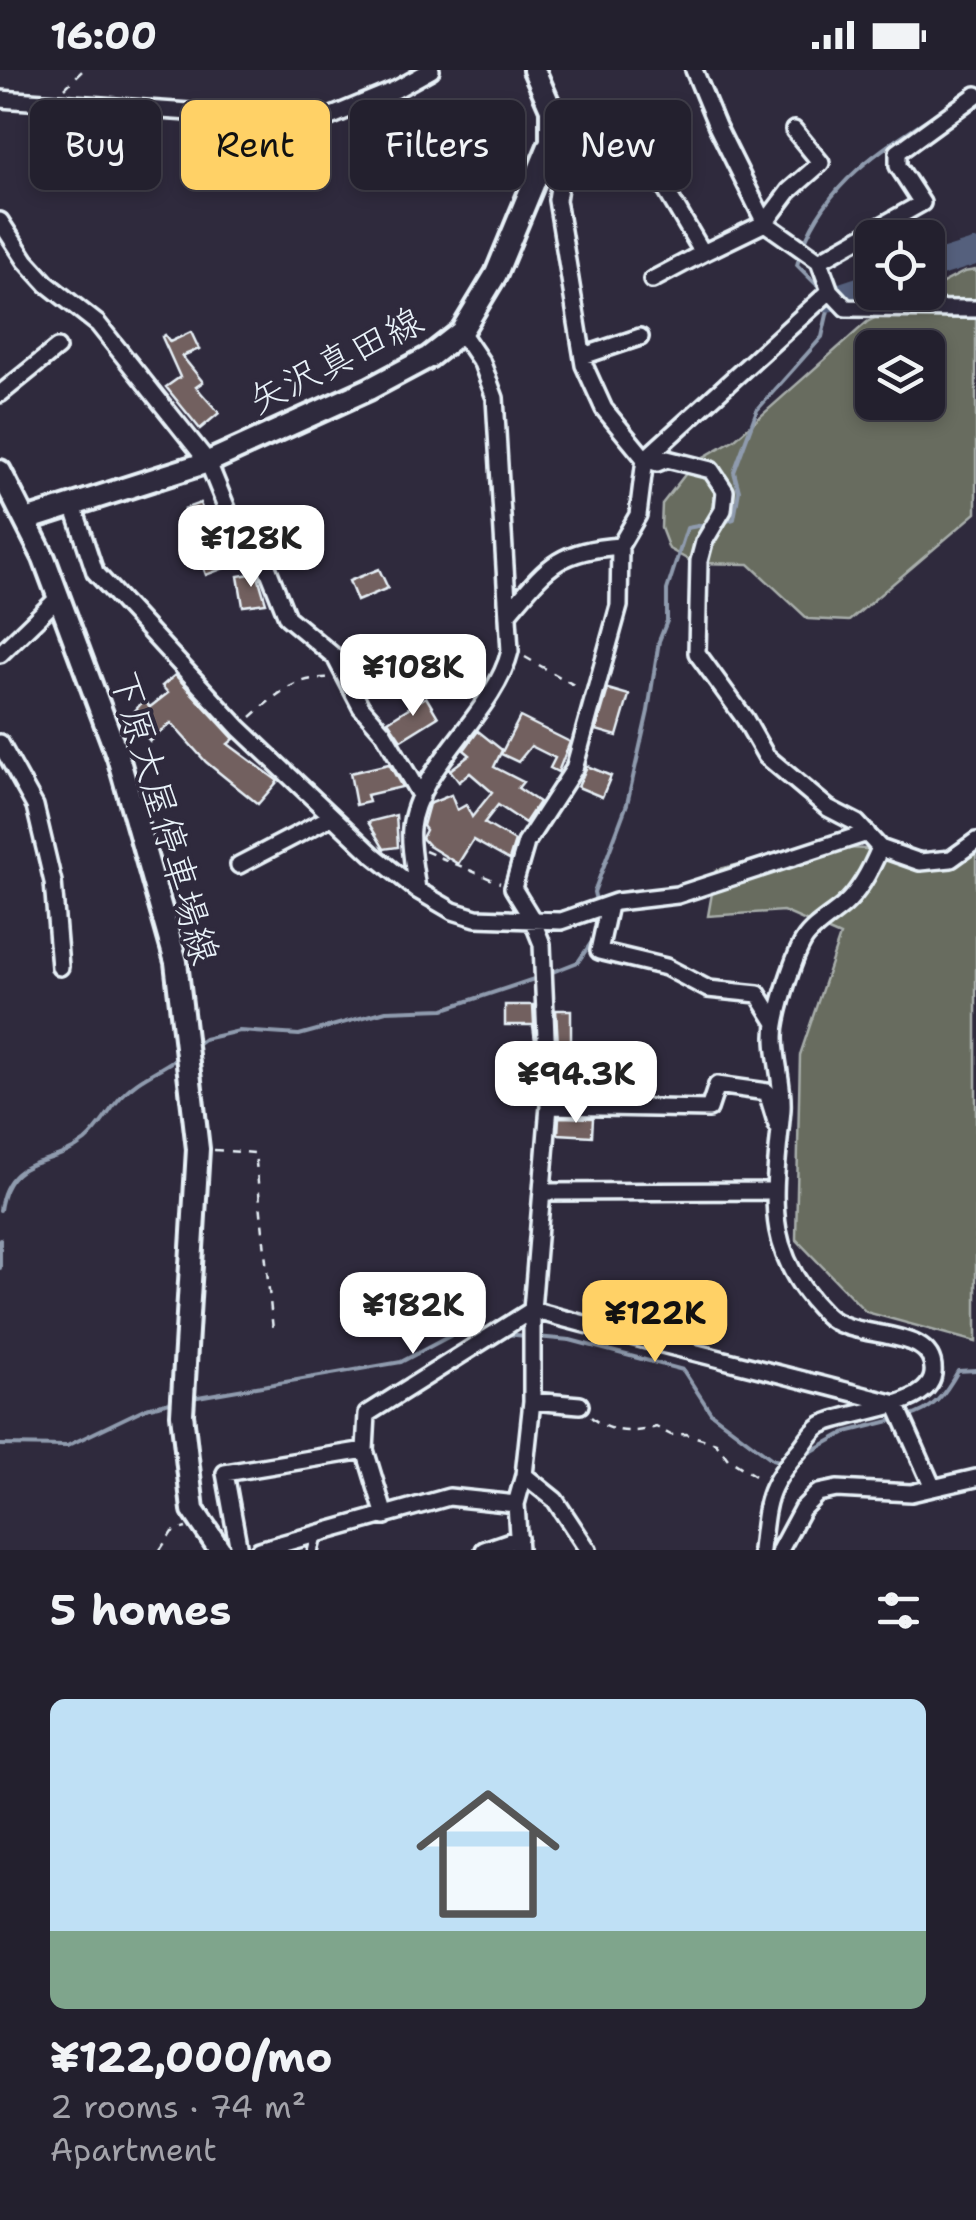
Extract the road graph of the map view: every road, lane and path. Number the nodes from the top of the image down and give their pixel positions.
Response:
1 (83, 70) edge
2 (432, 70) edge
3 (534, 70) edge
4 (694, 70) edge
5 (976, 95) edge
6 (0, 99) edge
7 (60, 100) edge
8 (547, 100) edge
9 (30, 101) edge
10 (161, 110) edge
11 (794, 130) dead end
12 (545, 156) edge
13 (559, 190) edge
14 (666, 190) edge
15 (0, 220) edge
16 (765, 223) junction
17 (703, 253) junction
18 (819, 261) junction
19 (652, 280) dead end
20 (830, 291) junction
21 (976, 309) edge
22 (461, 332) junction
23 (640, 337) dead end
24 (57, 348) dead end
25 (583, 356) junction
26 (0, 394) edge
27 (663, 453) junction
28 (645, 459) junction
29 (208, 462) junction
30 (0, 471) edge
31 (73, 505) junction
32 (26, 520) junction
33 (620, 546) junction
34 (58, 598) junction
35 (509, 612) junction
36 (510, 651) junction
37 (0, 654) edge
38 (348, 680) junction
39 (593, 697) junction
40 (239, 728) junction
41 (0, 743) edge
42 (422, 797) junction
43 (332, 817) junction
44 (867, 832) junction
45 (976, 842) edge
46 (880, 848) junction
47 (414, 853) junction
48 (238, 865) dead end
49 (512, 888) junction
50 (417, 890) junction
51 (609, 906) junction
52 (532, 918) junction
53 (60, 967) dead end
54 (776, 1023) junction
55 (549, 1106) junction
56 (778, 1129) junction
57 (198, 1149) junction
58 (772, 1191) junction
59 (543, 1192) junction
60 (532, 1310) junction
61 (273, 1330) dead end
62 (532, 1400) junction
63 (896, 1404) junction
64 (580, 1405) joint
65 (366, 1450) junction
66 (524, 1475) junction
67 (976, 1478) edge
68 (773, 1484) junction
69 (934, 1488) junction
70 (516, 1504) junction
71 (386, 1516) junction
72 (202, 1524) junction
73 (315, 1542) edge
74 (519, 1544) edge
75 (160, 1550) edge
76 (220, 1550) edge
77 (239, 1550) edge
78 (258, 1550) edge
79 (484, 1550) edge
80 (588, 1550) edge
81 (761, 1550) edge
82 (780, 1550) edge

1 - 7 path
2 - 10 street
3 - 8 main road
4 - 16 street
5 - 18 street
6 - 9 street
11 - 16 street
12 - 22 main road, 矢沢真田線
13 - 25 street
14 - 17 street
15 - 29 street
16 - 17 street
16 - 18 street
17 - 19 street
18 - 20 street
20 - 21 street
20 - 27 street
22 - 29 main road, 矢沢真田線
22 - 35 street
23 - 25 street
24 - 26 street
25 - 28 street
27 - 28 street
27 - 44 street
28 - 33 street
29 - 31 main road, 矢沢真田線
29 - 38 street
30 - 32 main road, 下原大屋停車場線
31 - 32 main road, 矢沢真田線
31 - 40 street
32 - 34 main road, 下原大屋停車場線
33 - 35 street
33 - 39 street
34 - 37 street
34 - 57 main road, 下原大屋停車場線
35 - 36 street
36 - 39 path
36 - 42 street
38 - 40 path
38 - 42 street
39 - 49 street
40 - 43 street
41 - 53 street
42 - 47 street
43 - 48 street
43 - 50 street
44 - 46 street
44 - 51 street
45 - 46 street
46 - 54 street
47 - 49 path
47 - 50 street
49 - 52 street
50 - 52 street
51 - 52 street
51 - 54 street
52 - 55 street
54 - 56 street
55 - 56 street
55 - 59 street
56 - 58 street
57 - 61 path
57 - 72 main road, 下原大屋停車場線
58 - 59 street
58 - 63 street
59 - 60 street
60 - 62 street
60 - 63 street
60 - 65 street
62 - 64 street
62 - 66 street
63 - 68 street
63 - 69 street
64 - 68 path
65 - 71 street
65 - 77 street
66 - 70 street
66 - 80 street
67 - 69 street
68 - 81 street
69 - 82 street
70 - 71 street
70 - 74 street
71 - 73 street
72 - 75 path
72 - 76 main road, 下原大屋停車場線
73 - 78 street
74 - 79 street

